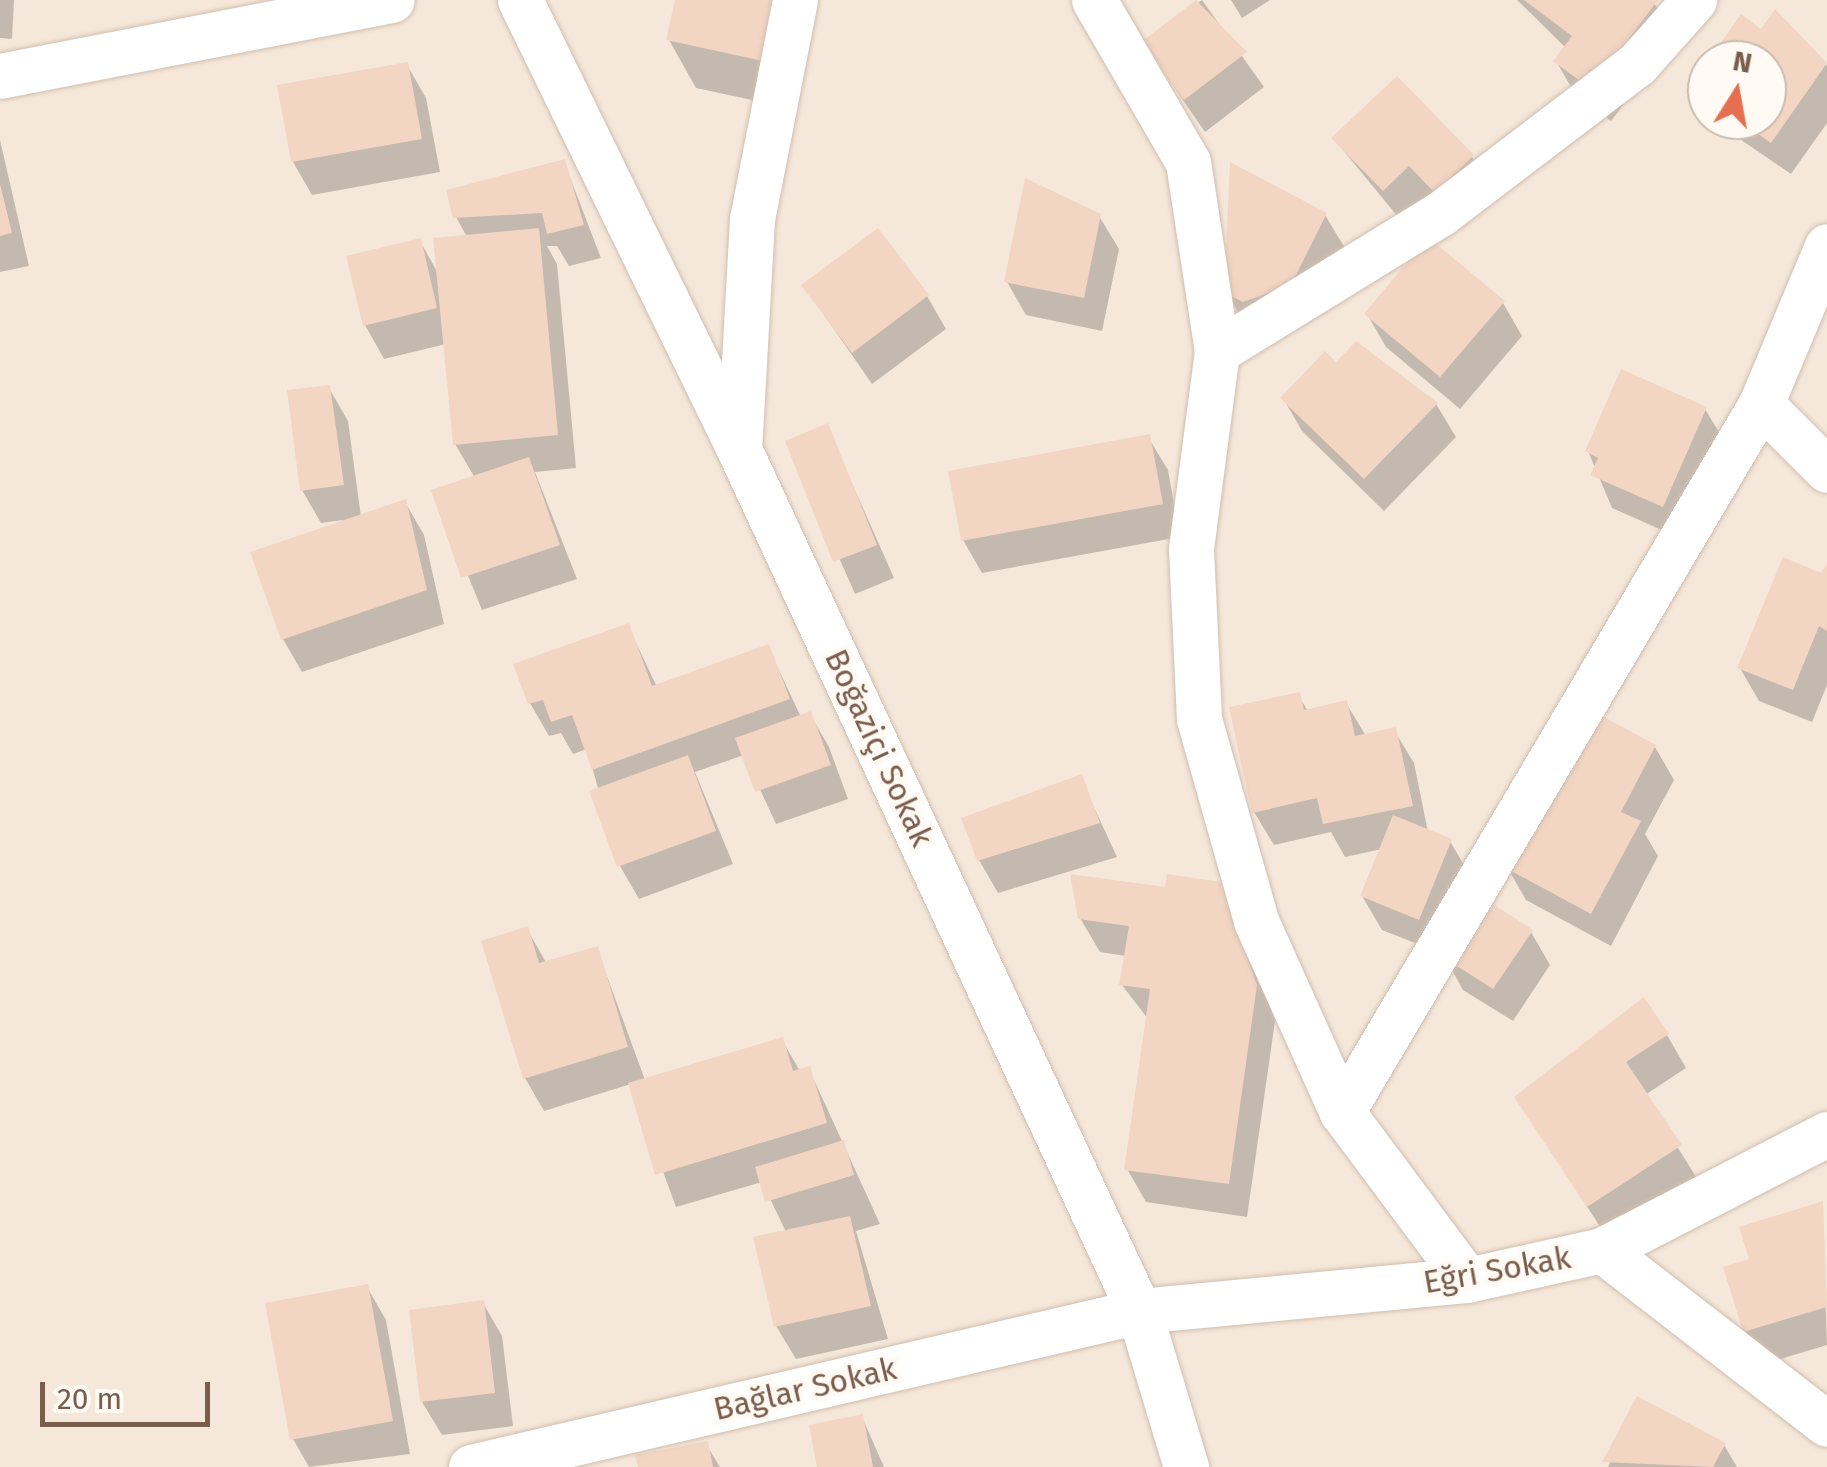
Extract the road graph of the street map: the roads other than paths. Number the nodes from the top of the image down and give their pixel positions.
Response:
1 (392, 0) edge
2 (520, 0) edge
3 (795, 0) edge
4 (1094, 0) edge
5 (1694, 0) edge
6 (0, 76) edge
7 (1827, 246) edge
8 (1217, 351) junction
9 (1761, 404) junction
10 (739, 449) junction
11 (1827, 470) edge
12 (1342, 1112) junction
13 (1827, 1134) edge
14 (1602, 1250) junction
15 (1467, 1280) junction
16 (1139, 1311) junction
17 (1827, 1424) edge
18 (471, 1467) edge
19 (1186, 1467) edge

1 - 6 street
2 - 10 street
3 - 10 street, Boğaziçi Sokak
4 - 8 street
5 - 8 street
7 - 9 street
8 - 12 street
9 - 11 street
9 - 12 street
10 - 16 street, Boğaziçi Sokak
12 - 15 street
13 - 14 street, Eğri Sokak
14 - 15 street, Eğri Sokak
14 - 17 street
15 - 16 street, Eğri Sokak
16 - 18 street, Bağlar Sokak
16 - 19 street, Boğaziçi Sokak

